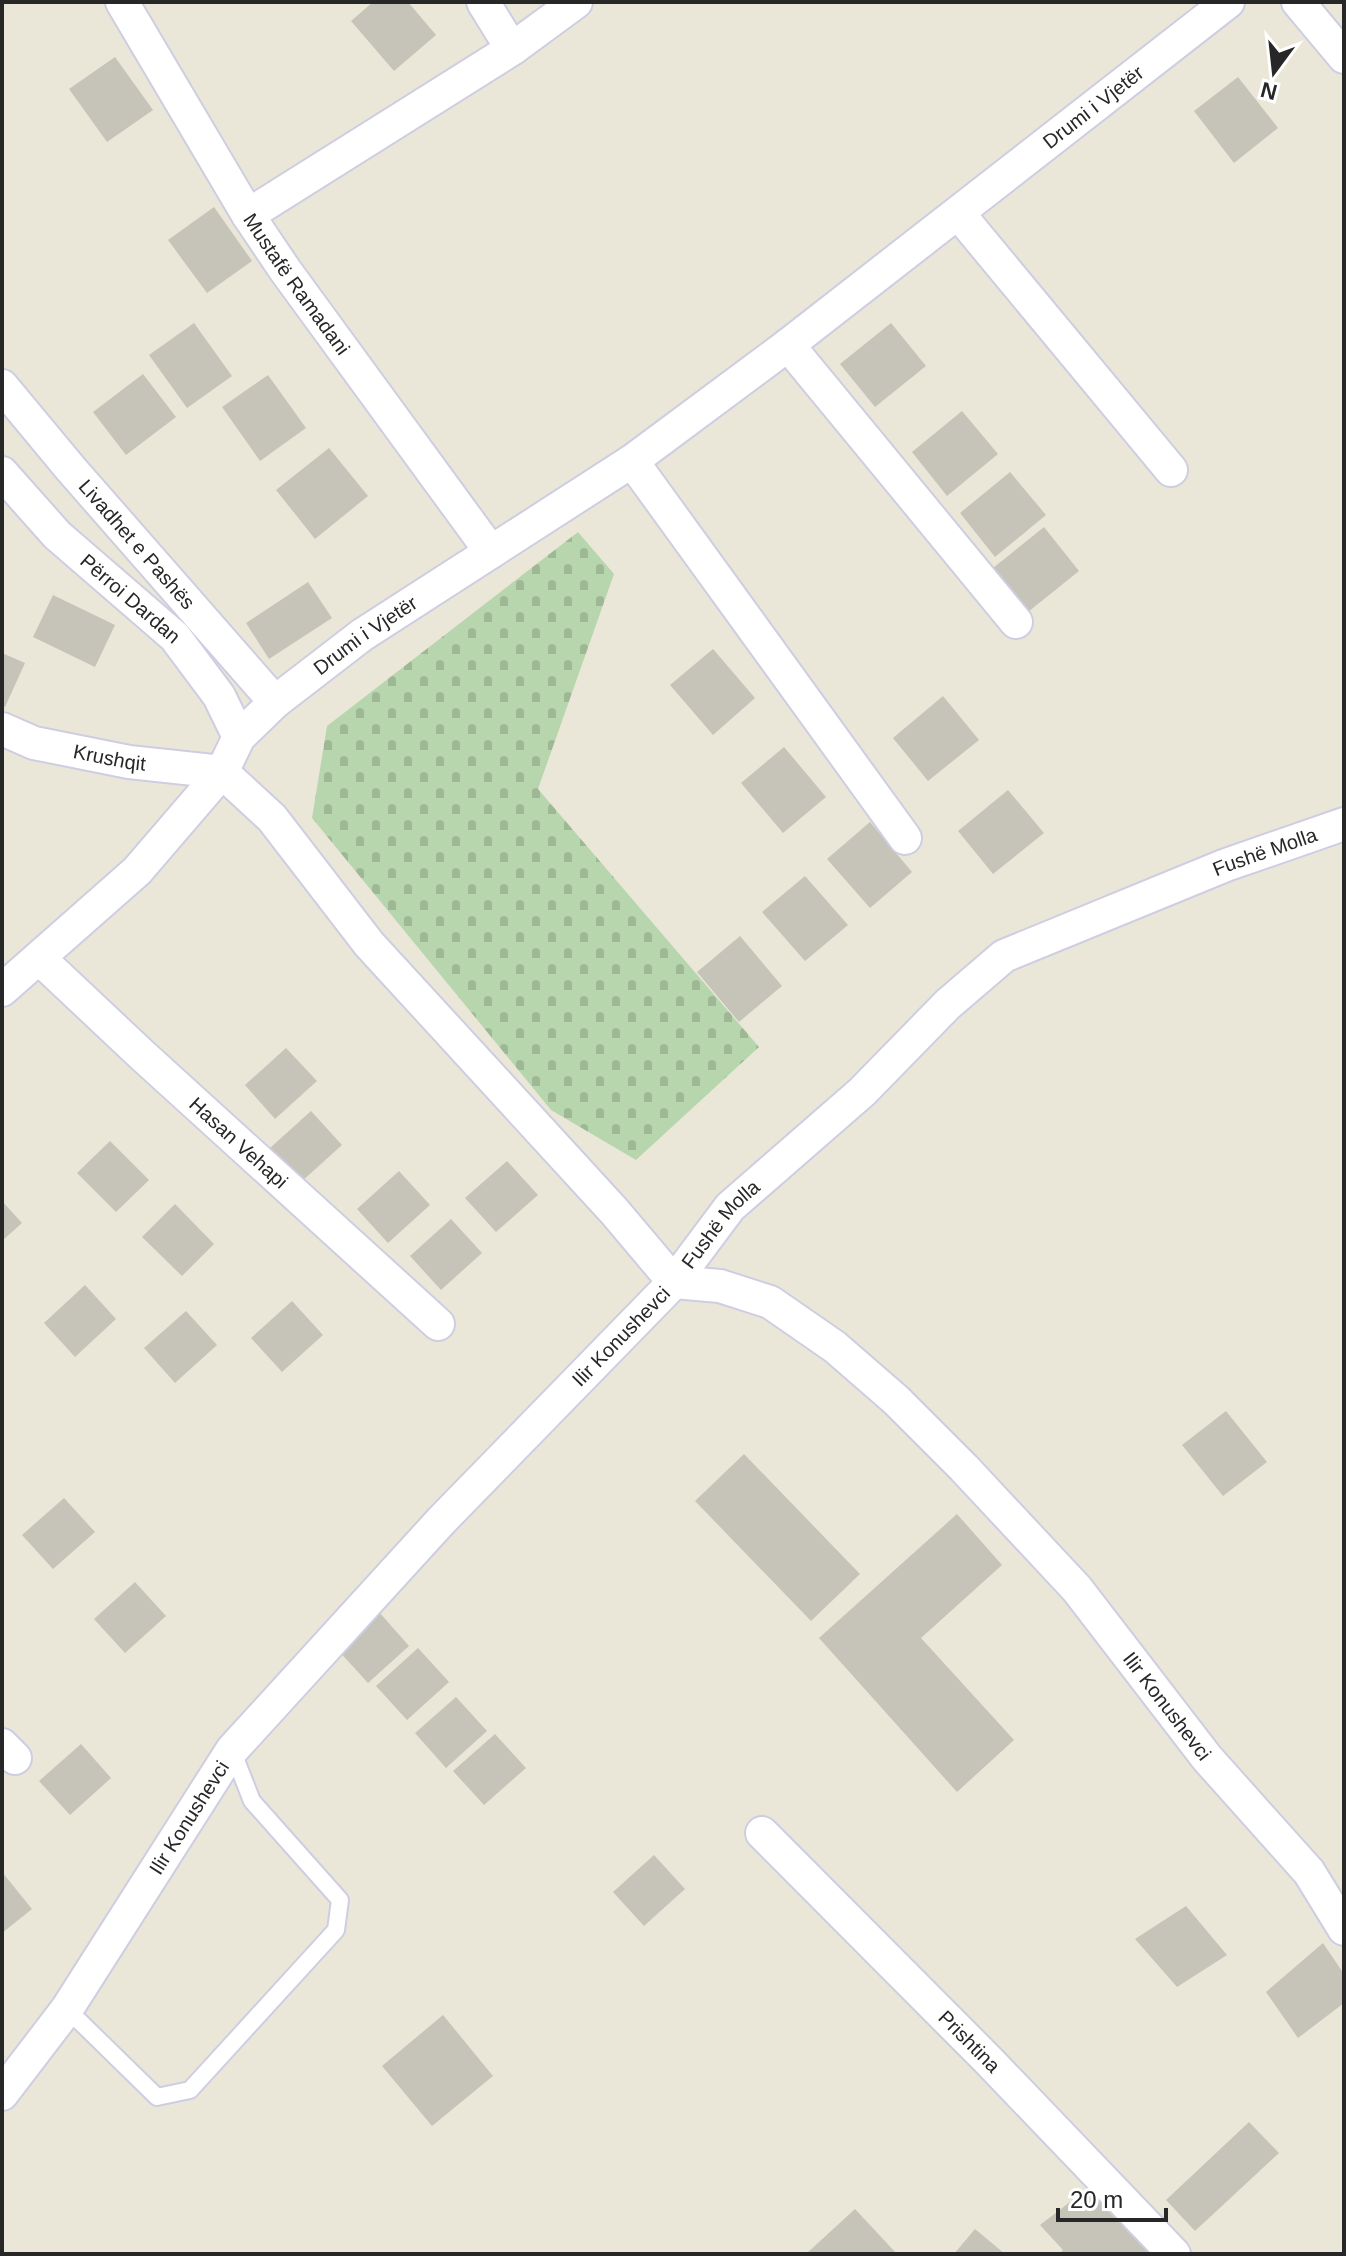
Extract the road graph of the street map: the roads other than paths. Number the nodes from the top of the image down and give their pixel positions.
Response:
1 (122, 2) edge
2 (483, 2) edge
3 (576, 2) edge
4 (1228, 2) edge
5 (1298, 2) edge
6 (1190, 14) edge
7 (512, 49) junction
8 (1344, 57) edge
9 (958, 213) junction
10 (248, 215) junction
11 (788, 345) junction
12 (2, 386) edge
13 (632, 461) junction
14 (1171, 470) dead end
15 (2, 473) edge
16 (491, 552) junction
17 (1016, 622) dead end
18 (275, 702) junction
19 (2, 729) edge
20 (239, 737) junction
21 (222, 772) junction
22 (1344, 824) edge
23 (905, 838) dead end
24 (39, 958) junction
25 (2, 990) edge
26 (674, 1282) junction
27 (438, 1324) dead end
28 (232, 1750) junction
29 (762, 1833) dead end
30 (1344, 1929) edge
31 (67, 2009) junction
32 (2, 2094) edge
33 (1174, 2254) edge

1 - 10 street, Mustafë Ramadani
2 - 7 street
3 - 7 street
4 - 6 street, Drumi i Vjetër
5 - 8 street
6 - 9 street, Drumi i Vjetër
7 - 10 street
9 - 11 street, Drumi i Vjetër
9 - 14 street
10 - 16 street, Mustafë Ramadani
11 - 13 street, Drumi i Vjetër
11 - 17 street
12 - 18 street, Livadhet e Pashës
13 - 16 street, Drumi i Vjetër
13 - 23 street
15 - 20 street, Përroi Dardan
16 - 18 street, Drumi i Vjetër
18 - 20 street, Drumi i Vjetër
19 - 21 street, Krushqit
20 - 21 street, Drumi i Vjetër
21 - 24 street, Drumi i Vjetër
21 - 26 street, Fushë Molla
22 - 26 street, Fushë Molla
24 - 25 street, Drumi i Vjetër
24 - 27 street, Hasan Vehapi
26 - 28 street, Ilir Konushevci
26 - 30 street, Ilir Konushevci
28 - 31 street, Ilir Konushevci
28 - 31 lane
29 - 33 street, Prishtina
31 - 32 street, Ilir Konushevci

